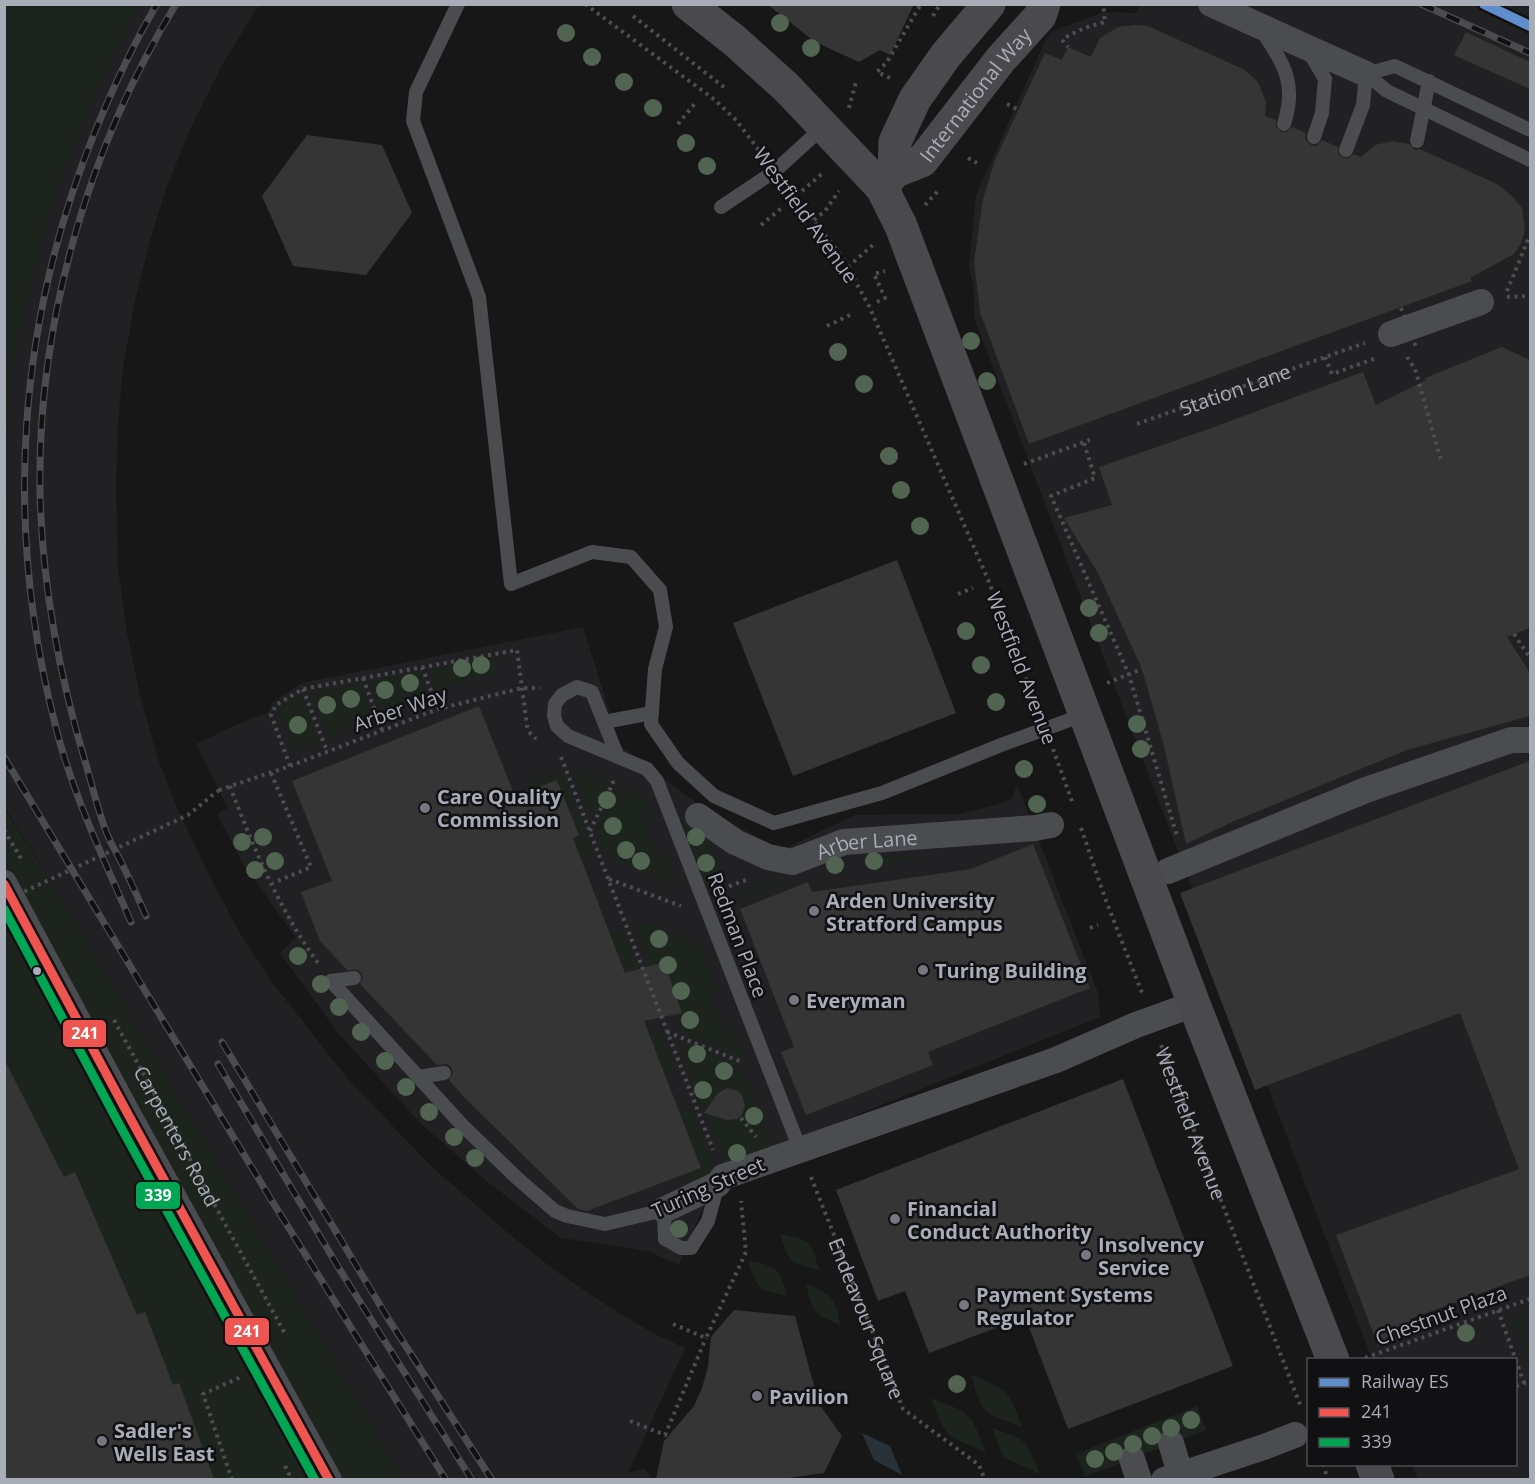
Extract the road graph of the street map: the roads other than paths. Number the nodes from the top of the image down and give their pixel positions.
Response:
1 (458, 4) edge
2 (688, 4) edge
3 (1044, 4) edge
4 (1211, 4) edge
5 (990, 6) edge
6 (1259, 26) junction
7 (1306, 47) junction
8 (1366, 74) junction
9 (1429, 81) junction
10 (1424, 108) junction
11 (835, 119) junction
12 (1284, 124) dead end
13 (1530, 130) edge
14 (1314, 137) dead end
15 (1417, 141) dead end
16 (1346, 150) dead end
17 (1530, 160) edge
18 (888, 180) junction
19 (721, 207) dead end
20 (1493, 300) road end
21 (1401, 334) road end
22 (652, 712) junction
23 (1086, 714) junction
24 (604, 722) junction
25 (1530, 740) edge
26 (617, 755) junction
27 (698, 816) dead end
28 (1052, 825) dead end
29 (1168, 871) dead end
30 (4, 883) edge
31 (354, 978) dead end
32 (1194, 1004) junction
33 (444, 1073) dead end
34 (418, 1077) junction
35 (803, 1159) junction
36 (726, 1178) junction
37 (664, 1210) junction
38 (1333, 1358) edge
39 (1302, 1432) edge
40 (1171, 1443) dead end
41 (1176, 1478) edge
42 (329, 1479) edge

1 - 22 lane
2 - 11 street
3 - 18 street, International Way
4 - 6 street
5 - 18 street, International Way
6 - 7 street
6 - 12 lane
7 - 8 street
7 - 14 lane
8 - 9 lane
8 - 10 lane
8 - 16 lane
9 - 10 lane
9 - 13 lane
10 - 15 lane
10 - 17 lane
11 - 18 street
11 - 19 lane
18 - 23 street
20 - 21 street
22 - 23 lane
22 - 24 lane
23 - 32 street
24 - 26 lane, Redman Place
24 - 26 lane, Redman Place
25 - 29 street
26 - 35 lane, Redman Place
27 - 28 street, Arber Lane
30 - 42 street, Carpenters Road
31 - 34 lane, Turing Street
32 - 35 street, Turing Street
32 - 38 street
33 - 34 lane
34 - 37 lane, Turing Street
35 - 36 street, Turing Street
36 - 37 street, Turing Street
36 - 37 lane
39 - 41 street
40 - 41 street

